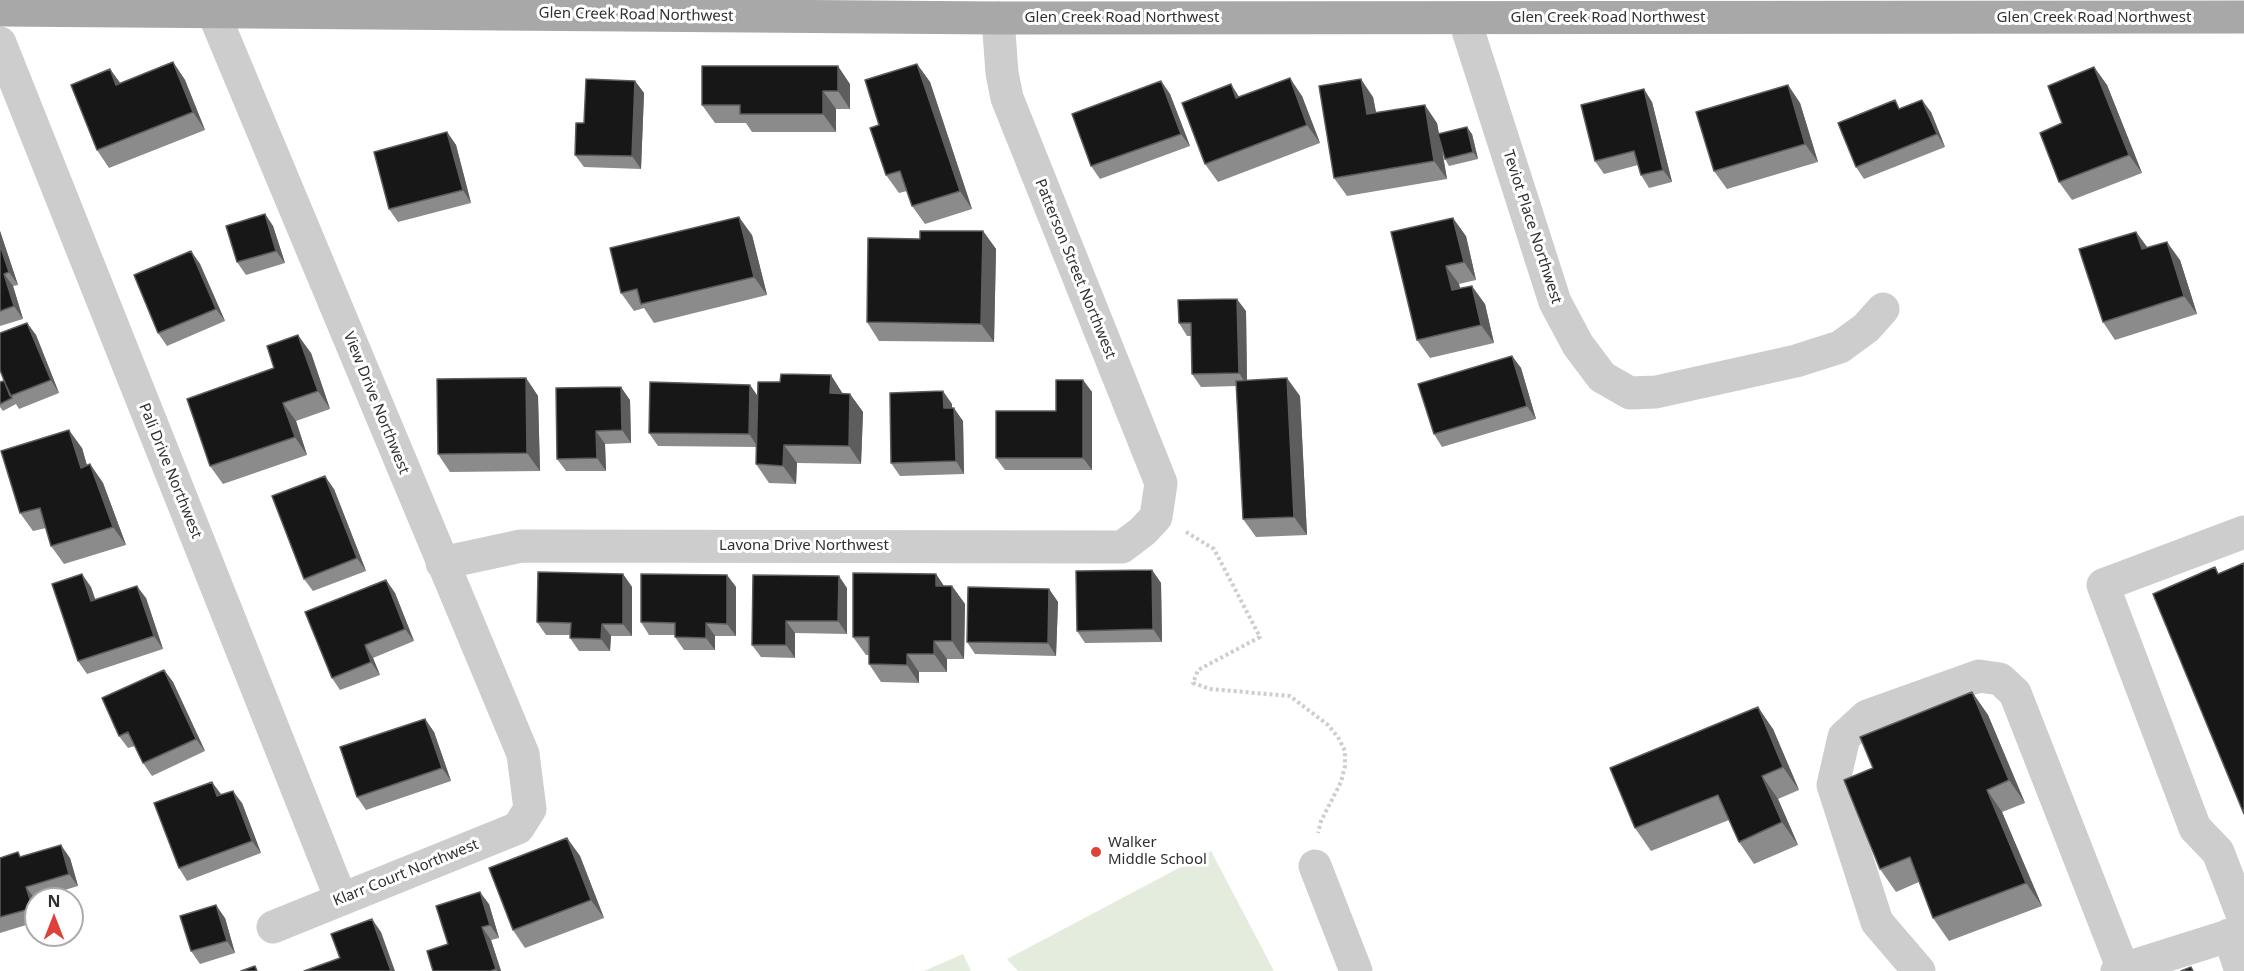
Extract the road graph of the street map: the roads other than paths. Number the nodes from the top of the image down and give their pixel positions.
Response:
1 (211, 6) edge
2 (845, 8) edge
3 (1539, 9) edge
4 (2156, 9) edge
5 (0, 10) edge
6 (2244, 17) edge
7 (998, 18) junction
8 (1464, 18) junction
9 (0, 43) edge
10 (1882, 309) dead end
11 (1156, 517) joint
12 (2244, 532) edge
13 (442, 563) junction
14 (530, 809) joint
15 (1315, 866) road end
16 (341, 899) junction
17 (273, 927) dead end
18 (2239, 928) edge
19 (2120, 970) edge
20 (1356, 971) edge
21 (1919, 971) edge
22 (2241, 971) edge

1 - 2 main road, Glen Creek Road Northwest
1 - 5 main road, Glen Creek Road Northwest
1 - 13 street, View Drive Northwest
2 - 7 main road, Glen Creek Road Northwest
3 - 4 main road, Glen Creek Road Northwest
3 - 8 main road, Glen Creek Road Northwest
4 - 6 main road, Glen Creek Road Northwest
7 - 8 main road, Glen Creek Road Northwest
7 - 11 street, Patterson Street Northwest
8 - 10 street, Teviot Place Northwest
9 - 16 street, Pali Drive Northwest
11 - 13 street, Lavona Drive Northwest
12 - 18 street
13 - 14 street, View Drive Northwest
14 - 16 street, Klarr Court Northwest
15 - 20 street
16 - 17 street, Klarr Court Northwest
18 - 19 street
18 - 22 street
19 - 21 street

